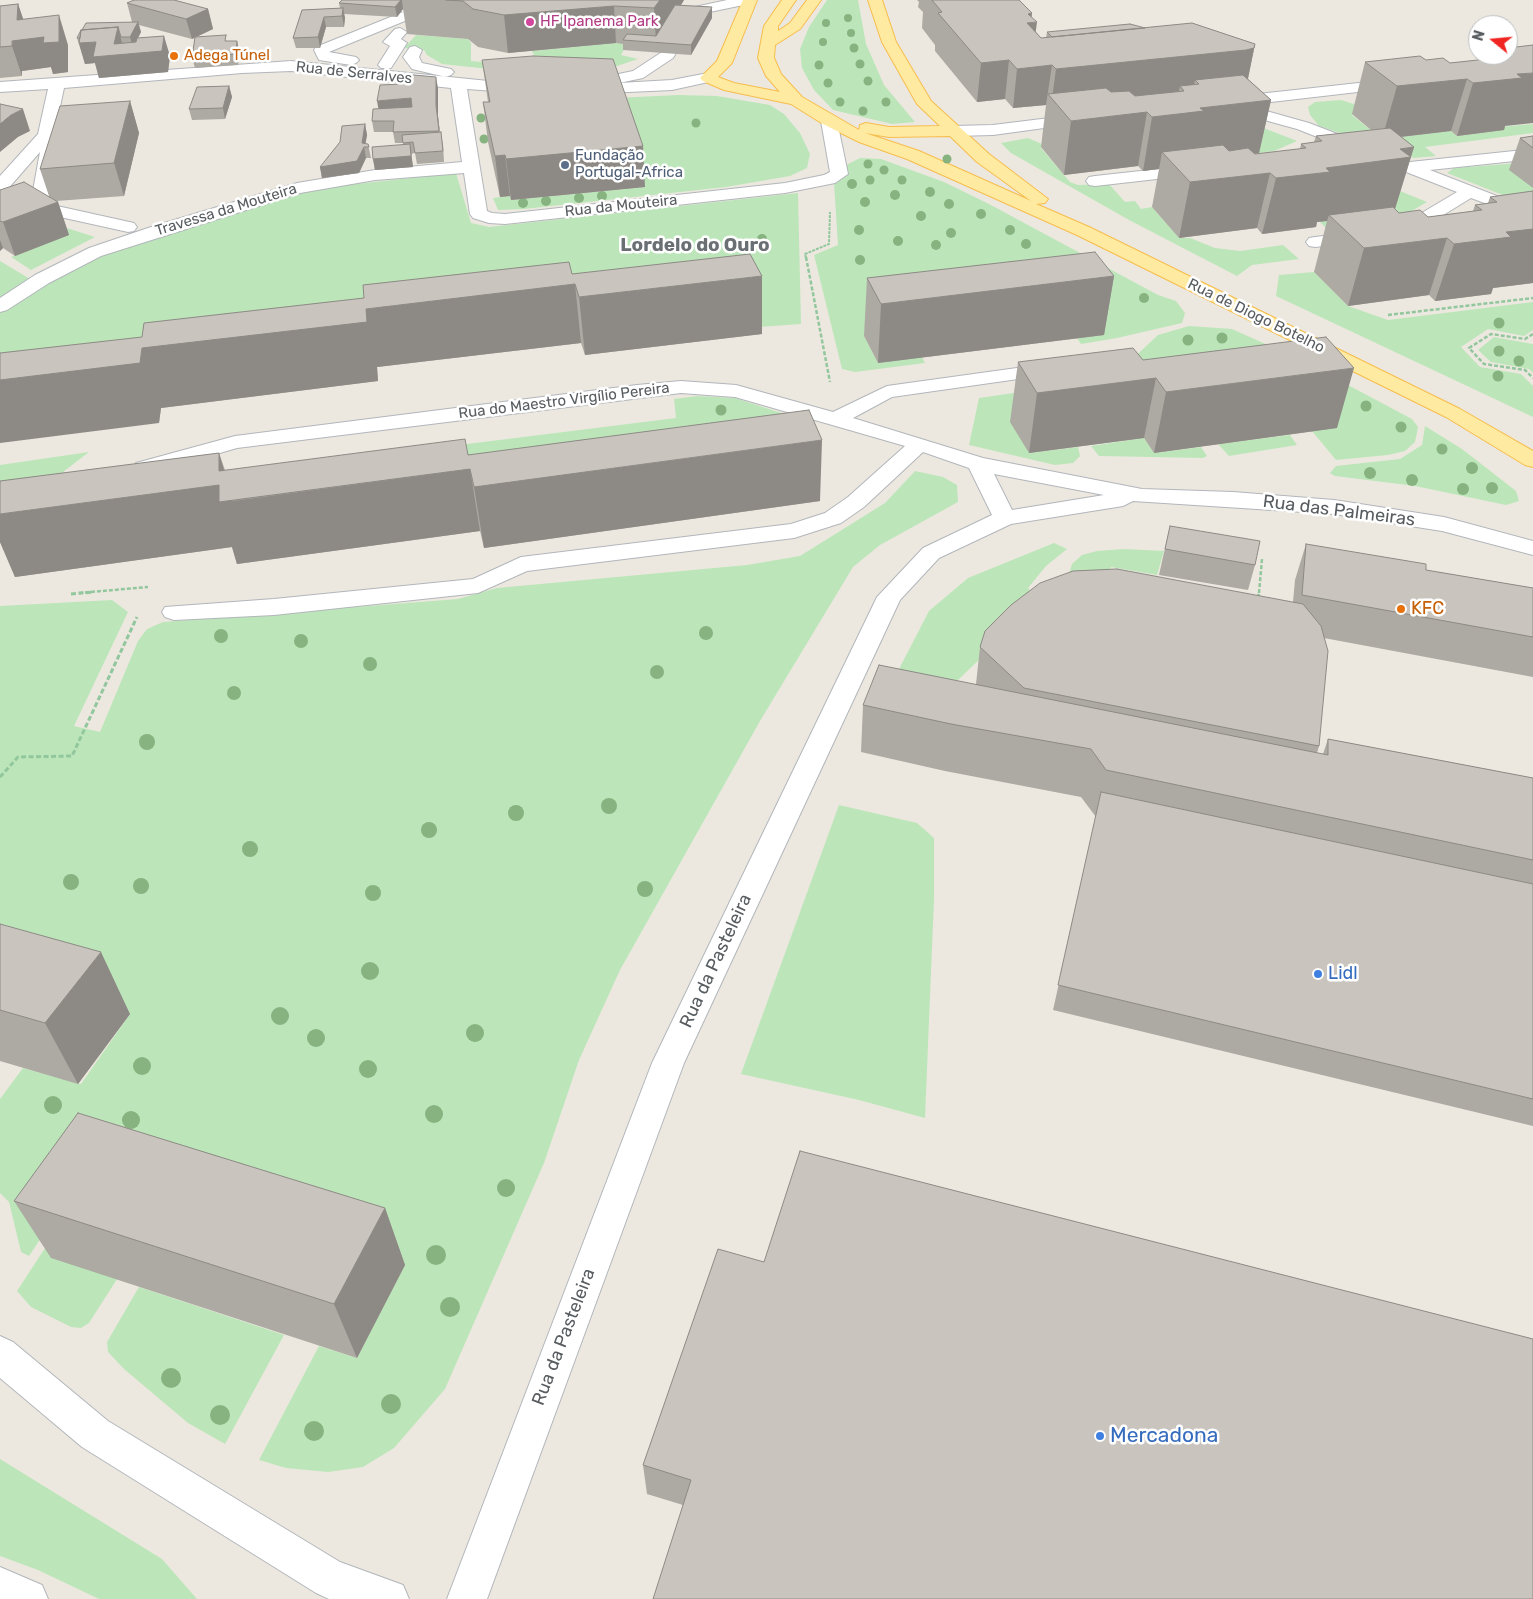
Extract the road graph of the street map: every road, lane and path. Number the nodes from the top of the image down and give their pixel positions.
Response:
1 (402, 0) edge
2 (749, 0) edge
3 (789, 0) edge
4 (814, 0) edge
5 (875, 0) edge
6 (400, 32) dead end
7 (382, 46) dead end
8 (414, 50) dead end
9 (768, 50) junction
10 (724, 63) junction
11 (379, 64) junction
12 (400, 77) junction
13 (708, 78) junction
14 (1415, 82) edge
15 (56, 84) junction
16 (458, 84) junction
17 (1257, 84) dead end
18 (0, 87) edge
19 (1301, 95) junction
20 (1280, 97) junction
21 (796, 100) junction
22 (1094, 118) edge
23 (830, 121) junction
24 (1303, 126) junction
25 (954, 131) junction
26 (46, 135) junction
27 (1329, 138) junction
28 (1311, 146) edge
29 (1533, 154) edge
30 (469, 167) junction
31 (1209, 168) edge
32 (1406, 168) junction
33 (1094, 181) dead end
34 (0, 187) edge
35 (1469, 192) junction
36 (830, 204) dead end
37 (1533, 216) edge
38 (128, 227) dead end
39 (1083, 231) junction
40 (1315, 242) dead end
41 (1533, 298) edge
42 (0, 306) edge
43 (1388, 315) dead end
44 (1533, 334) edge
45 (826, 363) dead end
46 (1068, 367) edge
47 (1533, 378) edge
48 (834, 420) junction
49 (920, 444) junction
50 (1533, 460) edge
51 (978, 464) junction
52 (144, 468) edge
53 (1142, 496) junction
54 (1005, 518) junction
55 (1533, 548) edge
56 (1262, 559) dead end
57 (1258, 601) edge
58 (174, 612) dead end
59 (132, 628) dead end
60 (0, 777) edge
61 (0, 1354) edge
62 (0, 1587) edge
63 (28, 1599) edge
64 (389, 1599) edge
65 (467, 1599) edge

1 - 11 street
2 - 10 main road
2 - 13 street
3 - 9 main road
4 - 9 main road
5 - 25 main road, Rua de Diogo Botelho
6 - 11 street
7 - 11 street
8 - 16 street, Rua de Serralves
9 - 10 main road
9 - 21 main road, Rua de Diogo Botelho
10 - 13 main road
11 - 12 street
12 - 15 street, Rua de Serralves
12 - 16 street, Rua de Serralves
13 - 21 main road
14 - 19 street
15 - 18 street, Rua de Serralves
15 - 26 street
16 - 30 street, Rua da Mouteira
17 - 20 street
19 - 20 street
19 - 24 street
20 - 24 street
21 - 23 main road, Rua de Diogo Botelho
22 - 25 street
23 - 25 main road, Rua de Diogo Botelho
23 - 30 street, Rua da Mouteira
23 - 39 main road, Rua de Diogo Botelho
24 - 27 street
25 - 39 main road, Rua de Diogo Botelho
26 - 34 street
26 - 38 street
27 - 28 street
27 - 32 street
29 - 32 street
30 - 42 street, Travessa da Mouteira
31 - 33 street
32 - 35 street
35 - 37 street
35 - 40 street
36 - 45 path
39 - 50 main road, Rua de Diogo Botelho
41 - 43 path
44 - 47 path
46 - 48 street
48 - 49 street, Rua do Maestro Virgílio Pereira
48 - 52 street, Rua do Maestro Virgílio Pereira
49 - 51 street, Rua do Maestro Virgílio Pereira
49 - 58 street
51 - 53 street, Rua do Maestro Virgílio Pereira
51 - 54 street
53 - 54 street, Rua da Pasteleira
53 - 55 street, Rua das Palmeiras
54 - 65 street, Rua da Pasteleira
56 - 57 path
59 - 60 path
61 - 64 street
62 - 63 street

